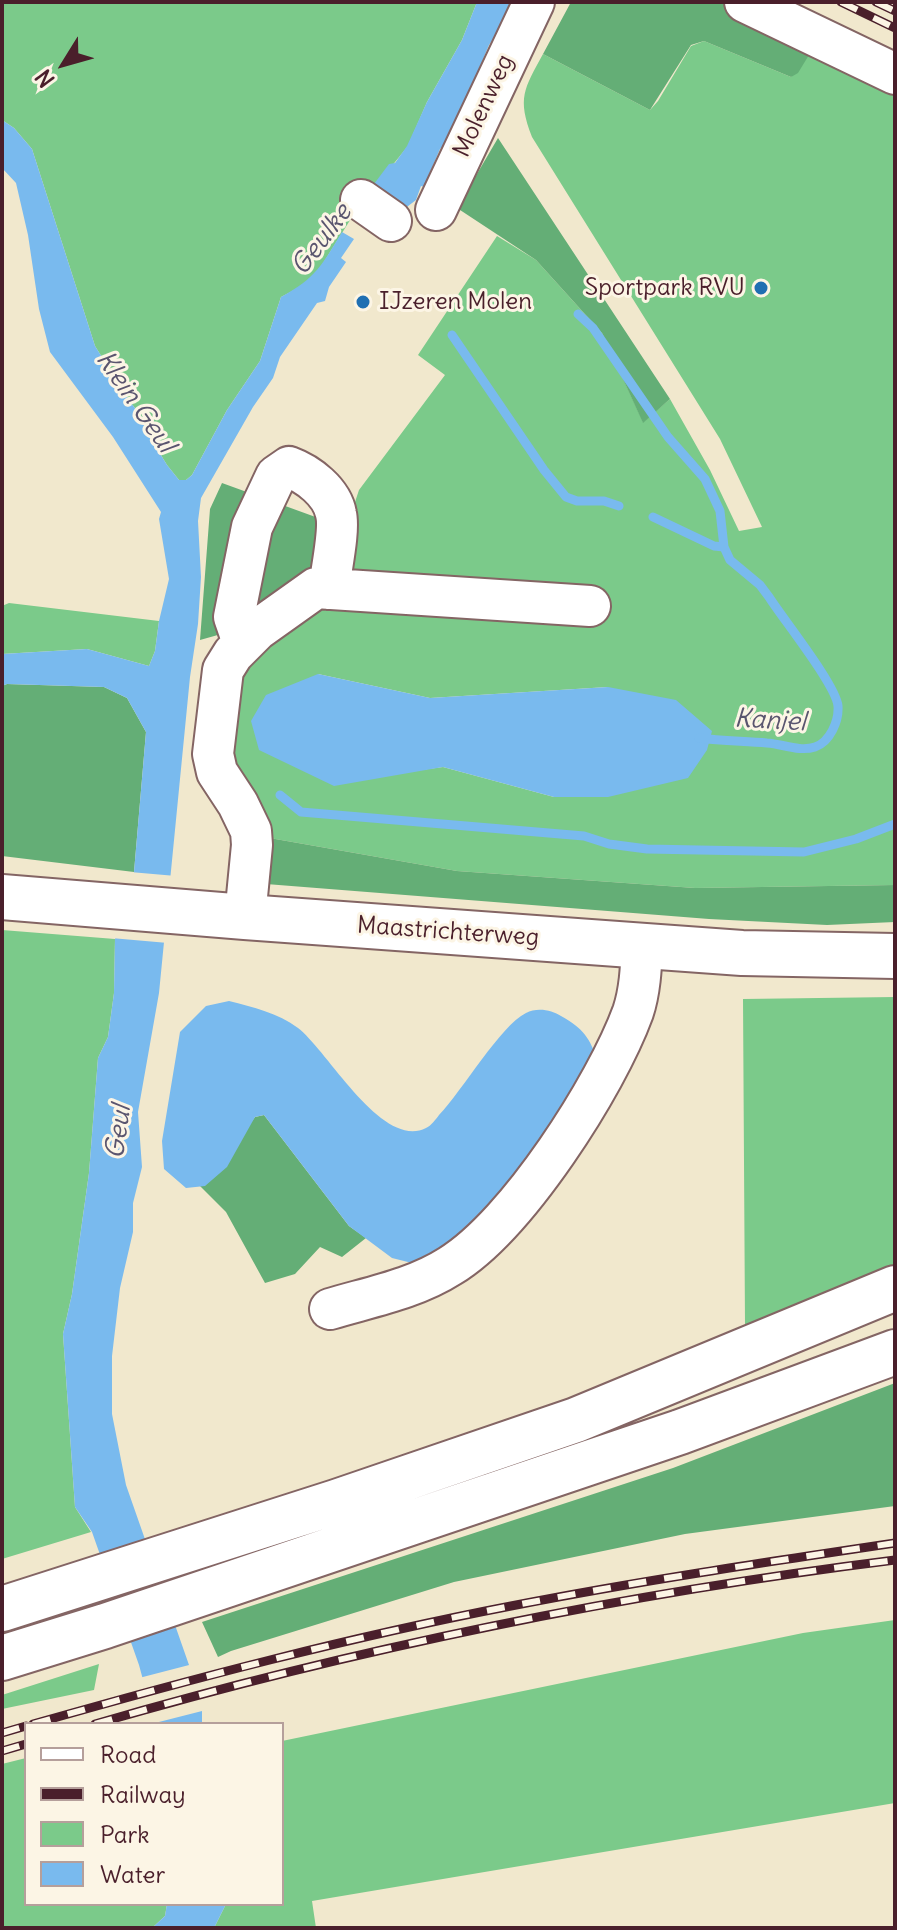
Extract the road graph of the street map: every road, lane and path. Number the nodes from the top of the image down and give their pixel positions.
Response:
1 (534, 2) edge
2 (745, 2) edge
3 (895, 74) edge
4 (436, 210) dead end
5 (329, 589) junction
6 (590, 606) dead end
7 (250, 636) junction
8 (2, 897) edge
9 (245, 917) junction
10 (642, 946) junction
11 (895, 956) edge
12 (895, 1288) edge
13 (330, 1309) dead end
14 (895, 1352) edge
15 (2, 1609) edge
16 (2, 1658) edge

1 - 4 street, Molenweg
2 - 3 street
5 - 6 street
5 - 7 street
5 - 7 street
7 - 9 street
8 - 9 main road, Maastrichterweg
9 - 10 main road, Maastrichterweg
10 - 11 main road, Maastrichterweg
10 - 13 street
12 - 15 main road
14 - 16 main road

